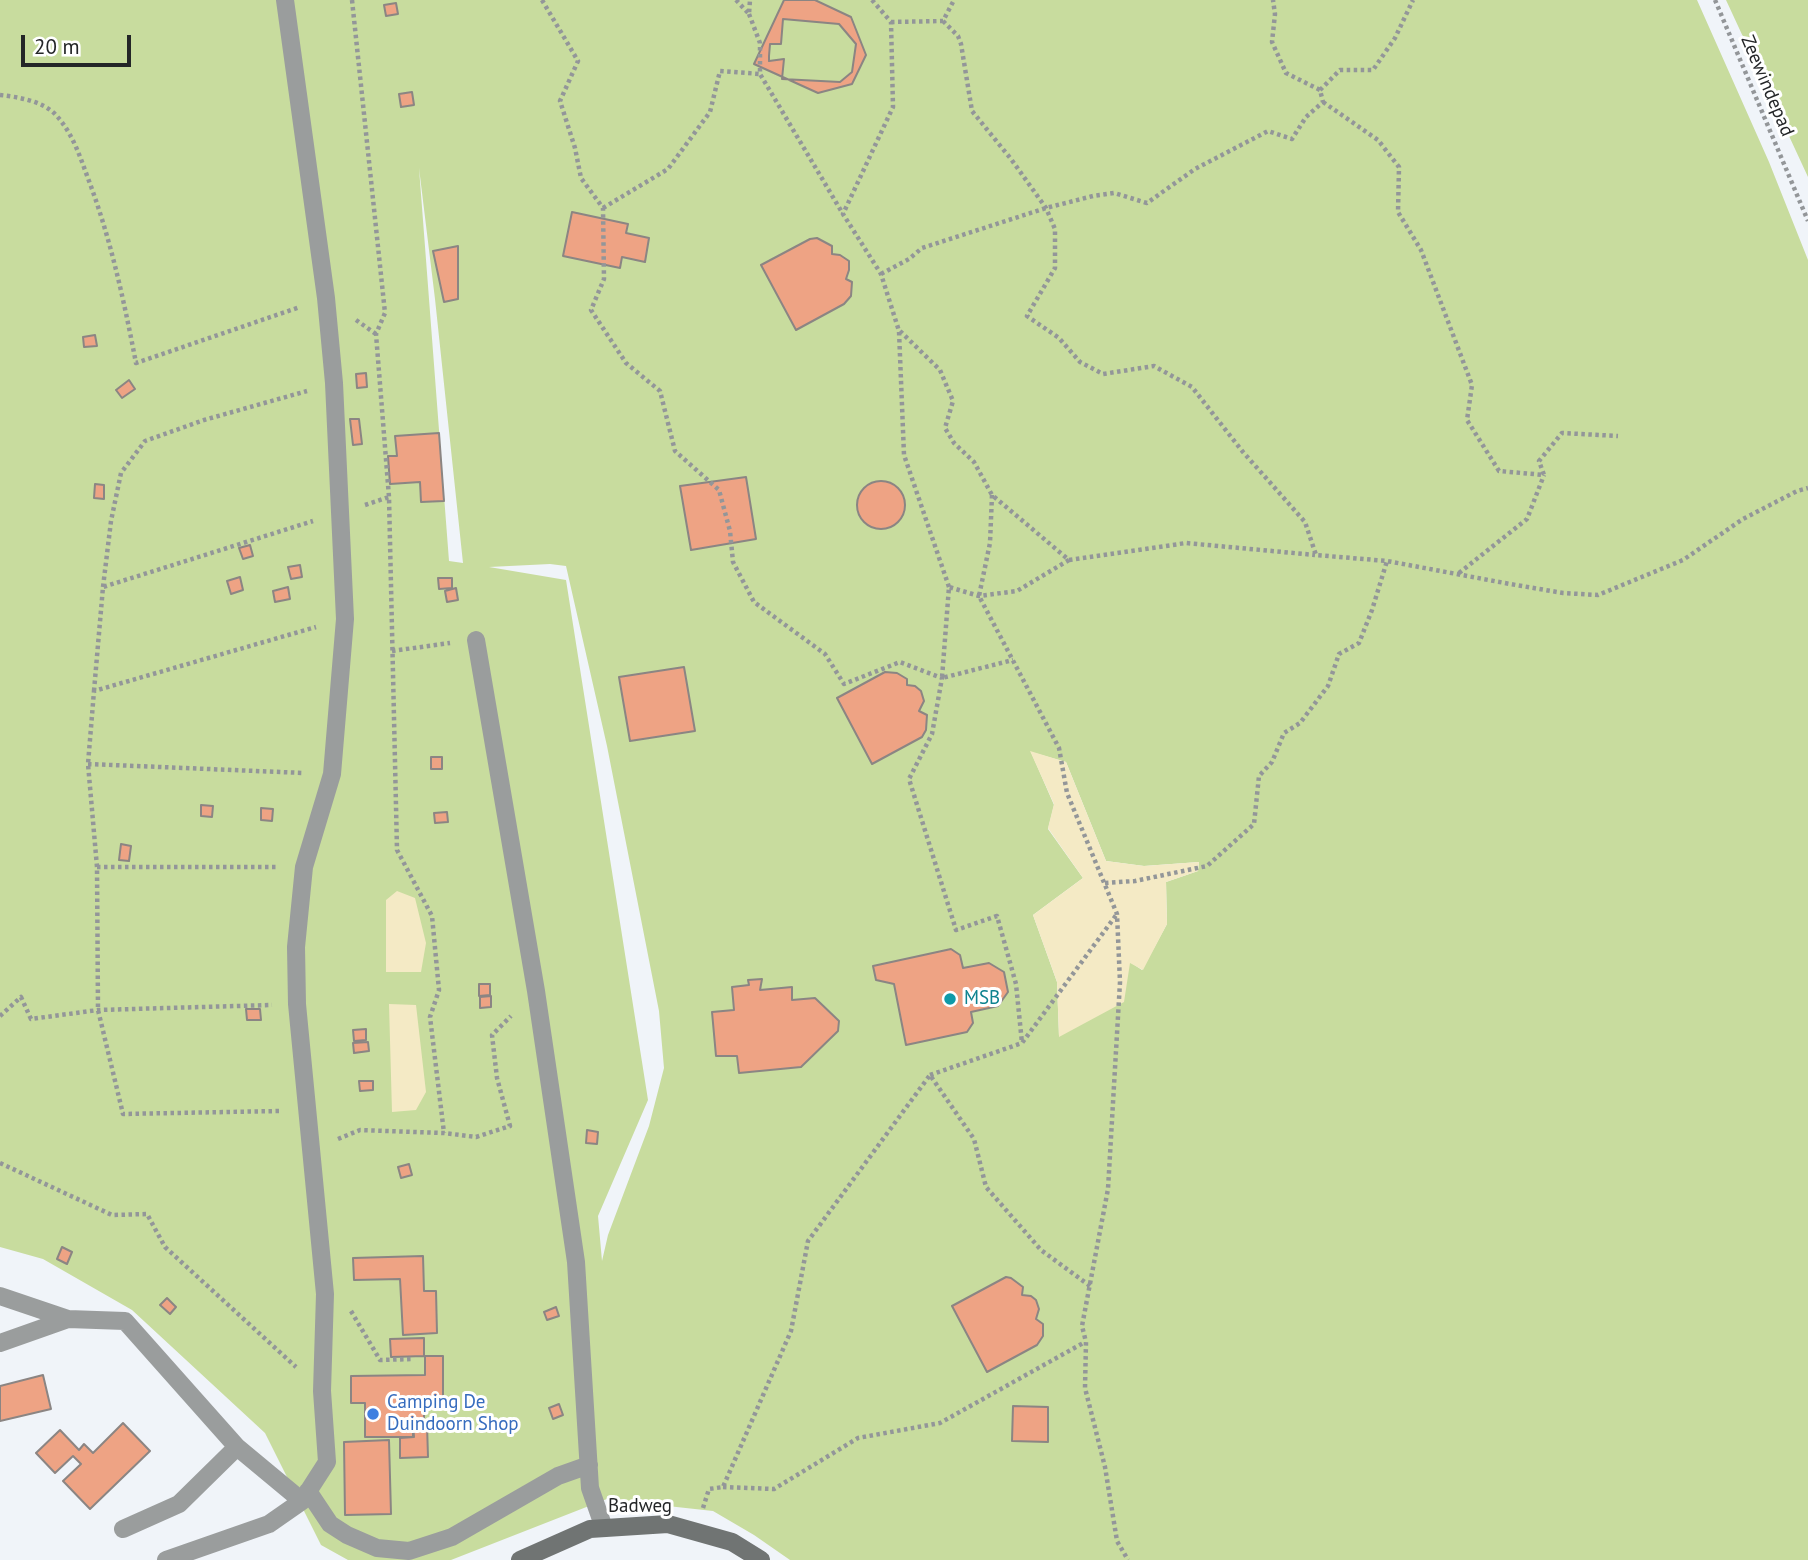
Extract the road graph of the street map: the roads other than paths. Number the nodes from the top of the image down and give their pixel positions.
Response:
1 (285, 0) edge
2 (476, 640) road end
3 (0, 1296) edge
4 (68, 1319) junction
5 (0, 1343) edge
6 (237, 1447) junction
7 (589, 1465) junction
8 (305, 1496) junction
9 (604, 1528) junction
10 (123, 1530) dead end
11 (166, 1560) edge
12 (520, 1560) edge
13 (761, 1560) edge

1 - 8 lane
2 - 7 lane
3 - 4 lane
4 - 5 lane
4 - 6 lane
6 - 8 lane
6 - 10 lane
7 - 8 lane
7 - 9 lane
8 - 11 lane
9 - 12 street, Badweg
9 - 13 street, Badweg

